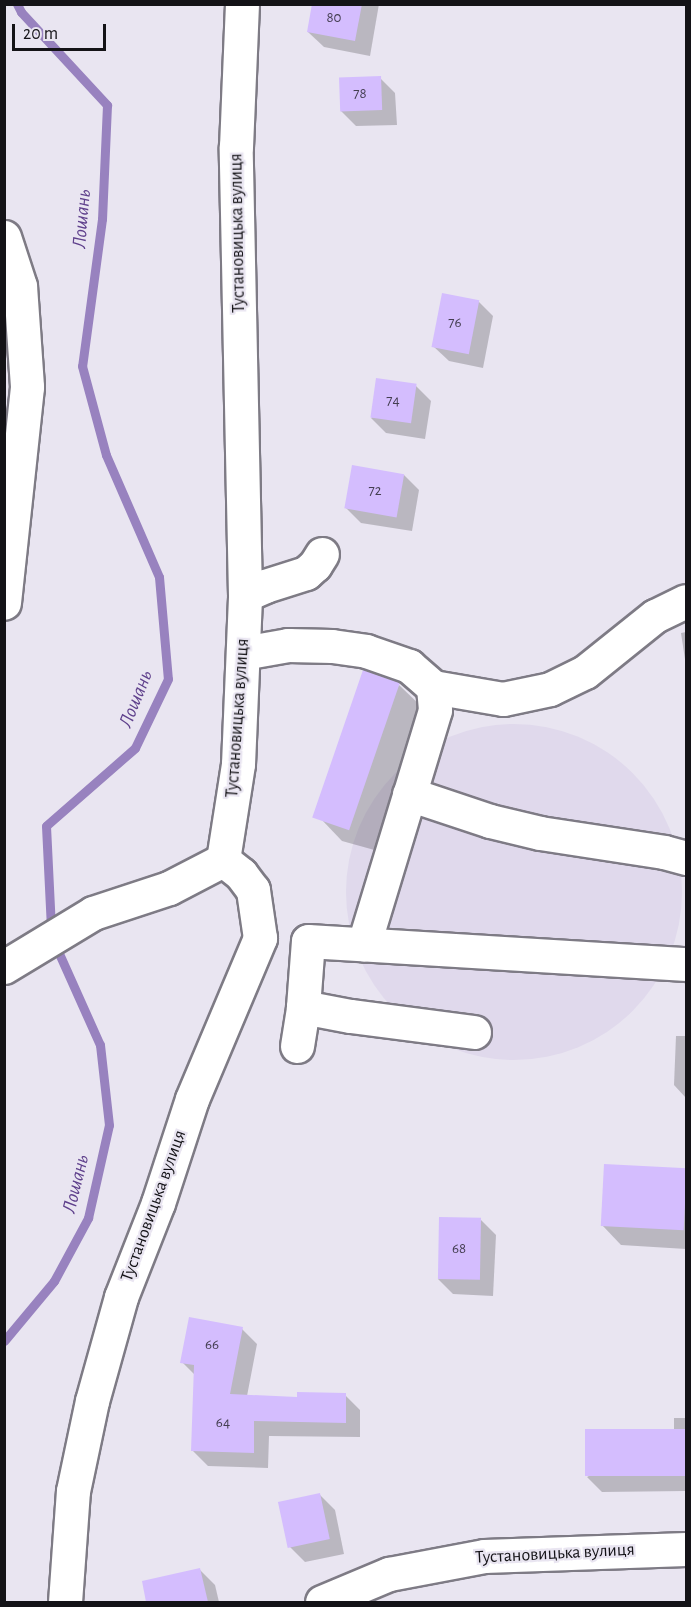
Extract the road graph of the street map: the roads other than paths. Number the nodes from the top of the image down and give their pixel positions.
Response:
1 (242, 4) edge
2 (4, 237) edge
3 (322, 554) dead end
4 (245, 596) junction
5 (687, 601) edge
6 (4, 603) edge
7 (243, 653) junction
8 (433, 687) junction
9 (409, 794) junction
10 (687, 858) edge
11 (223, 860) junction
12 (364, 944) junction
13 (687, 964) edge
14 (4, 967) edge
15 (303, 1007) junction
16 (474, 1032) dead end
17 (297, 1046) dead end
18 (687, 1549) edge
19 (65, 1602) edge
20 (322, 1602) edge

1 - 4 street, Тустановицька вулиця
2 - 6 street
3 - 4 street
4 - 7 street, Тустановицька вулиця
5 - 8 street
7 - 8 street
7 - 11 street, Тустановицька вулиця
8 - 9 street
9 - 10 street
9 - 12 street
11 - 14 street
11 - 19 street, Тустановицька вулиця
12 - 13 street
12 - 15 street
15 - 16 street
15 - 17 street
18 - 20 street, Тустановицька вулиця

